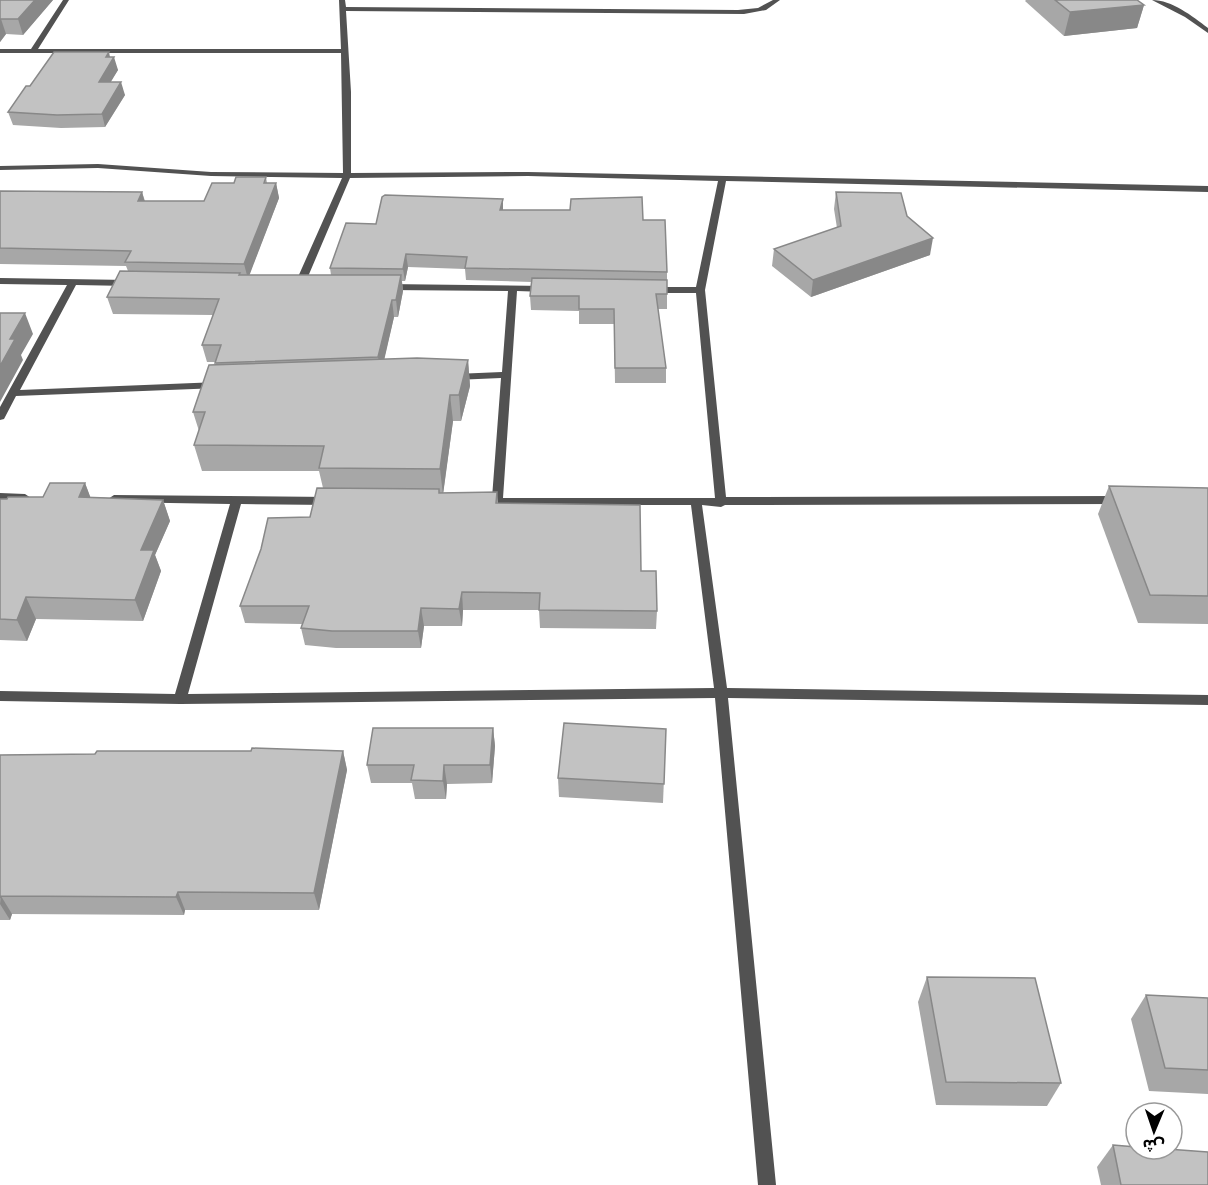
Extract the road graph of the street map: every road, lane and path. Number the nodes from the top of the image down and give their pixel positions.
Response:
1 (66, 0) edge
2 (342, 0) edge
3 (777, 0) edge
4 (1155, 0) edge
5 (343, 9) junction
6 (1208, 31) edge
7 (0, 51) edge
8 (33, 51) junction
9 (345, 51) junction
10 (0, 168) edge
11 (347, 176) junction
12 (723, 177) junction
13 (1208, 189) edge
14 (0, 281) edge
15 (73, 282) junction
16 (142, 283) edge
17 (288, 286) edge
18 (298, 286) junction
19 (310, 286) edge
20 (380, 287) edge
21 (513, 289) junction
22 (560, 289) edge
23 (642, 290) edge
24 (700, 290) junction
25 (506, 375) junction
26 (439, 377) edge
27 (226, 385) edge
28 (13, 393) junction
29 (0, 417) edge
30 (0, 498) edge
31 (33, 498) edge
32 (98, 499) edge
33 (237, 499) junction
34 (1128, 500) edge
35 (338, 501) edge
36 (474, 502) edge
37 (497, 502) junction
38 (696, 503) junction
39 (722, 503) junction
40 (720, 693) junction
41 (0, 696) edge
42 (180, 699) junction
43 (1208, 700) edge
44 (767, 1185) edge

1 - 8 street
2 - 5 street
3 - 5 street
4 - 6 street
5 - 9 street
7 - 8 street
8 - 9 street
9 - 11 street
10 - 11 street
11 - 12 street
11 - 18 street
12 - 13 street
12 - 24 street
14 - 15 street
15 - 16 street
15 - 28 street
17 - 18 street
18 - 19 street
20 - 21 street
21 - 22 street
21 - 25 street
23 - 24 street
24 - 39 street
25 - 26 street
25 - 37 street
27 - 28 street
28 - 29 street
30 - 31 street
32 - 33 street
33 - 35 street
33 - 42 street
34 - 39 street
36 - 37 street
37 - 38 street
38 - 39 street
38 - 40 street
40 - 42 street
40 - 43 street
40 - 44 street
41 - 42 street

